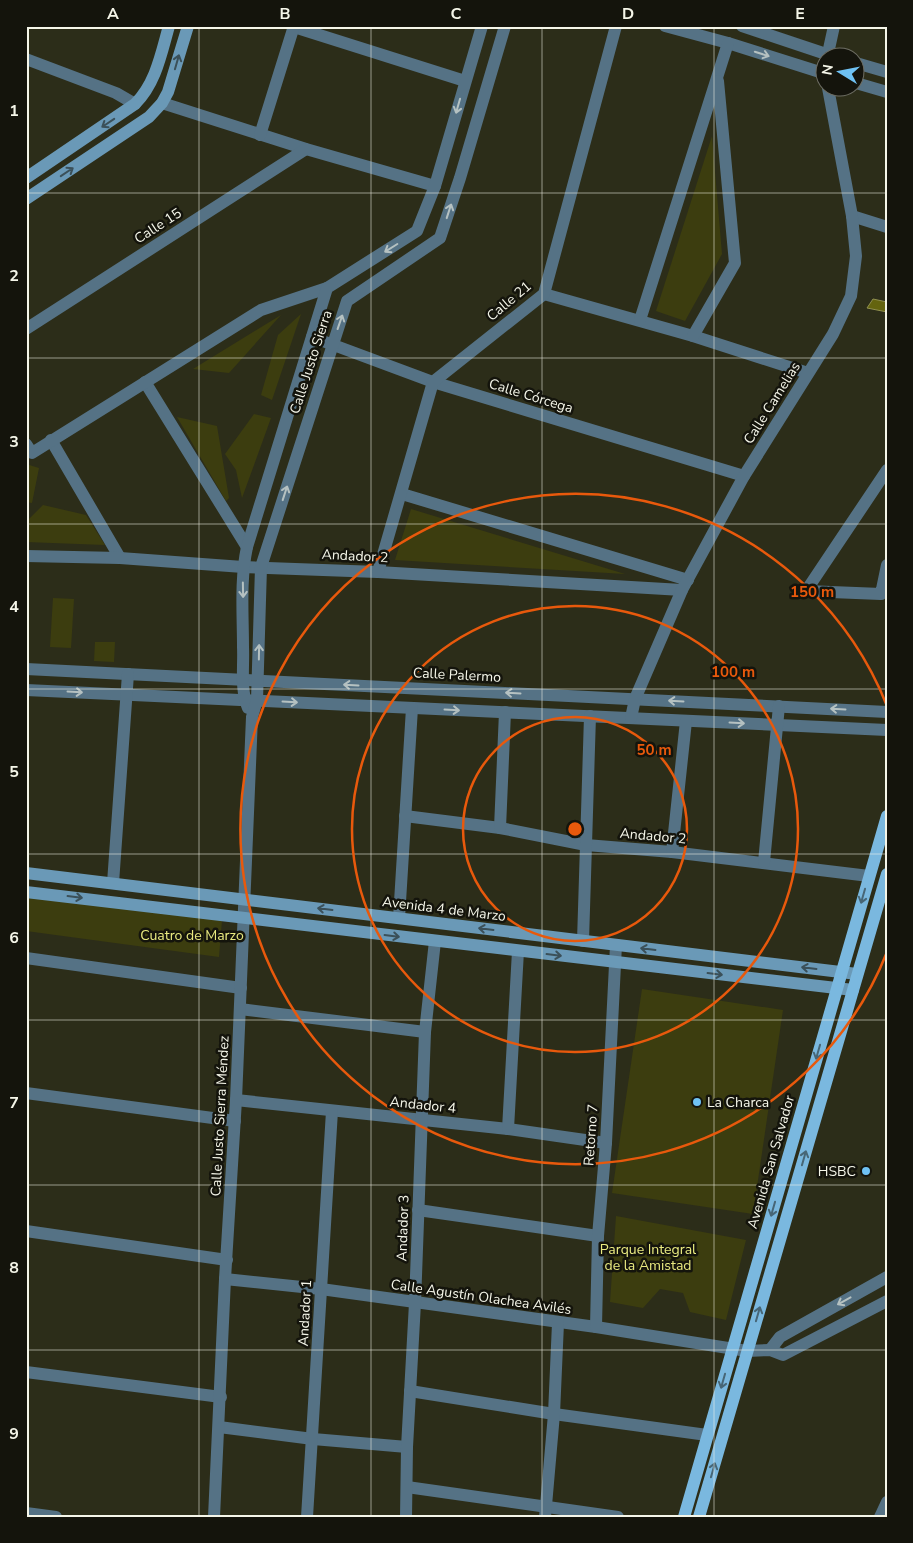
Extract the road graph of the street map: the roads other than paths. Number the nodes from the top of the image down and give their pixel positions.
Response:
1 (169, 26) edge
2 (188, 26) edge
3 (294, 26) edge
4 (482, 26) edge
5 (504, 26) edge
6 (616, 26) edge
7 (665, 26) edge
8 (742, 26) edge
9 (834, 26) edge
10 (728, 43) junction
11 (832, 48) edge
12 (816, 51) edge
13 (26, 59) edge
14 (866, 66) edge
15 (816, 71) edge
16 (887, 72) edge
17 (718, 76) junction
18 (465, 81) junction
19 (866, 86) edge
20 (887, 92) edge
21 (830, 98) edge
22 (162, 103) junction
23 (135, 104) junction
24 (260, 135) junction
25 (306, 149) junction
26 (26, 178) edge
27 (435, 186) junction
28 (26, 199) edge
29 (852, 216) junction
30 (887, 228) edge
31 (327, 288) junction
32 (544, 294) junction
33 (640, 320) junction
34 (26, 329) edge
35 (694, 336) junction
36 (312, 338) junction
37 (332, 345) junction
38 (808, 373) junction
39 (145, 382) junction
40 (433, 382) junction
41 (51, 440) junction
42 (29, 448) edge
43 (887, 470) edge
44 (744, 476) junction
45 (402, 494) junction
46 (247, 547) junction
47 (26, 556) edge
48 (120, 558) junction
49 (887, 565) edge
50 (261, 567) junction
51 (243, 568) junction
52 (378, 572) junction
53 (685, 585) junction
54 (26, 669) edge
55 (128, 674) junction
56 (244, 680) junction
57 (258, 680) junction
58 (26, 690) edge
59 (126, 694) junction
60 (635, 699) junction
61 (251, 700) junction
62 (779, 706) junction
63 (412, 708) junction
64 (505, 712) junction
65 (887, 712) edge
66 (590, 716) junction
67 (631, 718) junction
68 (686, 720) junction
69 (778, 725) junction
70 (887, 730) edge
71 (406, 816) junction
72 (887, 816) edge
73 (500, 828) junction
74 (586, 845) junction
75 (672, 852) junction
76 (764, 862) junction
77 (26, 873) edge
78 (869, 876) junction
79 (886, 878) edge
80 (114, 883) junction
81 (26, 892) edge
82 (244, 899) junction
83 (242, 918) junction
84 (399, 918) junction
85 (435, 941) junction
86 (583, 941) junction
87 (616, 945) junction
88 (518, 951) junction
89 (26, 958) edge
90 (615, 962) junction
91 (842, 972) junction
92 (858, 974) junction
93 (241, 988) junction
94 (837, 988) junction
95 (853, 990) junction
96 (240, 1009) junction
97 (425, 1032) junction
98 (26, 1093) edge
99 (236, 1100) junction
100 (332, 1111) junction
101 (235, 1121) junction
102 (422, 1121) junction
103 (508, 1129) junction
104 (606, 1143) junction
105 (418, 1210) junction
106 (26, 1231) edge
107 (598, 1236) junction
108 (227, 1260) junction
109 (887, 1277) edge
110 (225, 1279) junction
111 (321, 1289) junction
112 (887, 1301) edge
113 (415, 1303) junction
114 (558, 1323) junction
115 (596, 1327) junction
116 (733, 1347) junction
117 (770, 1350) junction
118 (747, 1351) junction
119 (26, 1372) edge
120 (410, 1391) junction
121 (220, 1397) junction
122 (554, 1414) junction
123 (219, 1427) junction
124 (707, 1435) junction
125 (313, 1439) junction
126 (407, 1447) junction
127 (407, 1488) junction
128 (887, 1502) edge
129 (545, 1512) edge
130 (26, 1513) edge
131 (56, 1517) edge
132 (214, 1517) edge
133 (307, 1517) edge
134 (406, 1517) edge
135 (618, 1517) edge
136 (684, 1517) edge
137 (699, 1517) edge
138 (880, 1517) edge

1 - 23 main road
22 -> 2 main road
3 - 18 street
3 - 24 street
4 - 18 street
37 -> 5 street, Calle Justo Sierra
6 - 32 street, Calle 21
7 - 10 street
8 - 12 street
9 - 11 street
10 -> 15 street
10 - 17 street
13 - 23 street
14 - 16 street
17 - 33 street
17 - 35 street
18 -> 27 street
19 - 20 street
21 - 29 street, Calle Camelias
22 - 24 street
28 -> 22 main road
23 -> 26 main road
24 - 25 street
25 - 27 street
25 - 34 street, Calle 15
27 -> 31 street
29 - 30 street
29 - 38 street, Calle Camelias
31 - 36 street, Calle Justo Sierra
31 - 39 street
32 - 33 street
32 - 40 street, Calle 21
33 - 35 street
35 - 38 street
36 - 37 street, Calle Córcega
36 - 46 street, Calle Justo Sierra
37 - 40 street, Calle Córcega
50 -> 37 street, Calle Justo Sierra
38 - 44 street, Calle Camelias
39 - 41 street
39 - 46 street
40 - 44 street, Calle Córcega
40 - 45 street
41 - 42 street
41 - 48 street
43 - 49 street
44 - 53 street, Calle Camelias
45 - 52 street
45 - 53 street
46 - 51 street, Calle Justo Sierra
47 - 48 street, Andador 2
48 - 51 street, Andador 2
50 - 51 street, Andador 2
50 - 52 street, Andador 2
57 -> 50 street, Calle Justo Sierra
51 -> 56 street, Calle Justo Sierra
52 - 53 street, Andador 2
53 - 60 street, Calle Camelias
54 - 55 street, Calle Palermo
55 - 56 street, Calle Palermo
55 - 59 street
56 - 57 street, Calle Palermo
56 - 61 street, Calle Justo Sierra
60 -> 57 street, Calle Palermo
57 - 61 street, Calle Justo Sierra
58 -> 59 street
59 - 61 street
59 - 80 street
62 -> 60 street, Calle Palermo
60 - 67 street, Calle Camelias
61 -> 63 street
61 - 82 street, Calle Justo Sierra Méndez
65 -> 62 street, Calle Palermo
62 - 69 street
63 -> 64 street
63 - 71 street
64 - 66 street
64 - 73 street
66 - 67 street
66 - 74 street
67 - 68 street
68 -> 69 street
68 - 75 street
69 - 70 street
69 - 76 street
71 - 73 street, Andador 2
71 - 84 street
72 - 78 main road, Avenida San Salvador
73 - 74 street, Andador 2
74 - 75 street, Andador 2
74 - 86 street
75 - 76 street, Andador 2
76 - 78 street, Andador 2
77 - 80 main road, Avenida 4 de Marzo
78 -> 91 main road, Avenida San Salvador
79 - 92 main road
80 - 82 main road, Avenida 4 de Marzo
81 -> 83 main road
82 - 83 street, Calle Justo Sierra Méndez
84 -> 82 main road, Avenida 4 de Marzo
83 -> 85 main road
83 - 93 street, Calle Justo Sierra Méndez
86 -> 84 main road, Avenida 4 de Marzo
85 - 88 main road
85 - 97 street, Andador 3
86 - 87 main road, Avenida 4 de Marzo
87 - 90 street, Retorno 7
91 -> 87 main road, Avenida 4 de Marzo
88 -> 90 main road
88 - 103 street
89 - 93 street
90 -> 94 main road
90 - 104 street, Retorno 7
91 - 92 main road, Avenida 4 de Marzo
91 - 94 main road, Avenida San Salvador
92 - 95 main road
93 - 96 street, Calle Justo Sierra Méndez
94 - 95 main road
94 -> 116 main road, Avenida San Salvador
118 -> 95 main road
96 - 97 street
96 - 99 street, Calle Justo Sierra Méndez
97 - 102 street, Andador 3
98 - 101 street
99 - 100 street, Andador 4
99 - 101 street, Calle Justo Sierra Méndez
100 - 102 street, Andador 4
100 - 111 street, Andador 1
101 - 108 street, Calle Justo Sierra Méndez
102 - 103 street, Andador 4
102 - 105 street, Andador 3
103 - 104 street, Andador 4
104 - 107 street, Retorno 7
105 - 107 street
105 - 113 street, Andador 3
106 - 108 street
107 - 115 street, Retorno 7
108 - 110 street, Calle Justo Sierra Méndez
109 -> 117 street
110 - 111 street, Calle Agustín Olachea Avilés
110 - 121 street, Calle Justo Sierra Méndez
111 - 113 street, Calle Agustín Olachea Avilés
111 - 125 street, Andador 1
112 - 117 street, Calle Agustín Olachea Avilés
113 - 114 street, Calle Agustín Olachea Avilés
113 - 120 street, Andador 3
114 - 115 street, Calle Agustín Olachea Avilés
114 - 122 street
115 - 116 street, Calle Agustín Olachea Avilés
116 - 118 street, Calle Agustín Olachea Avilés
116 -> 124 main road, Avenida San Salvador
117 - 118 street, Calle Agustín Olachea Avilés
137 -> 118 main road
119 - 121 street
120 - 122 street
120 - 126 street, Andador 3
121 - 123 street, Calle Justo Sierra Méndez
122 - 124 street
122 - 129 street
123 - 125 street
123 - 132 street, Calle Justo Sierra Méndez
124 - 136 main road, Avenida San Salvador
125 - 126 street
125 - 133 street, Andador 1
126 - 127 street, Andador 3
127 - 129 street
127 - 134 street, Andador 3
128 - 138 street
129 - 135 street
130 - 131 street

